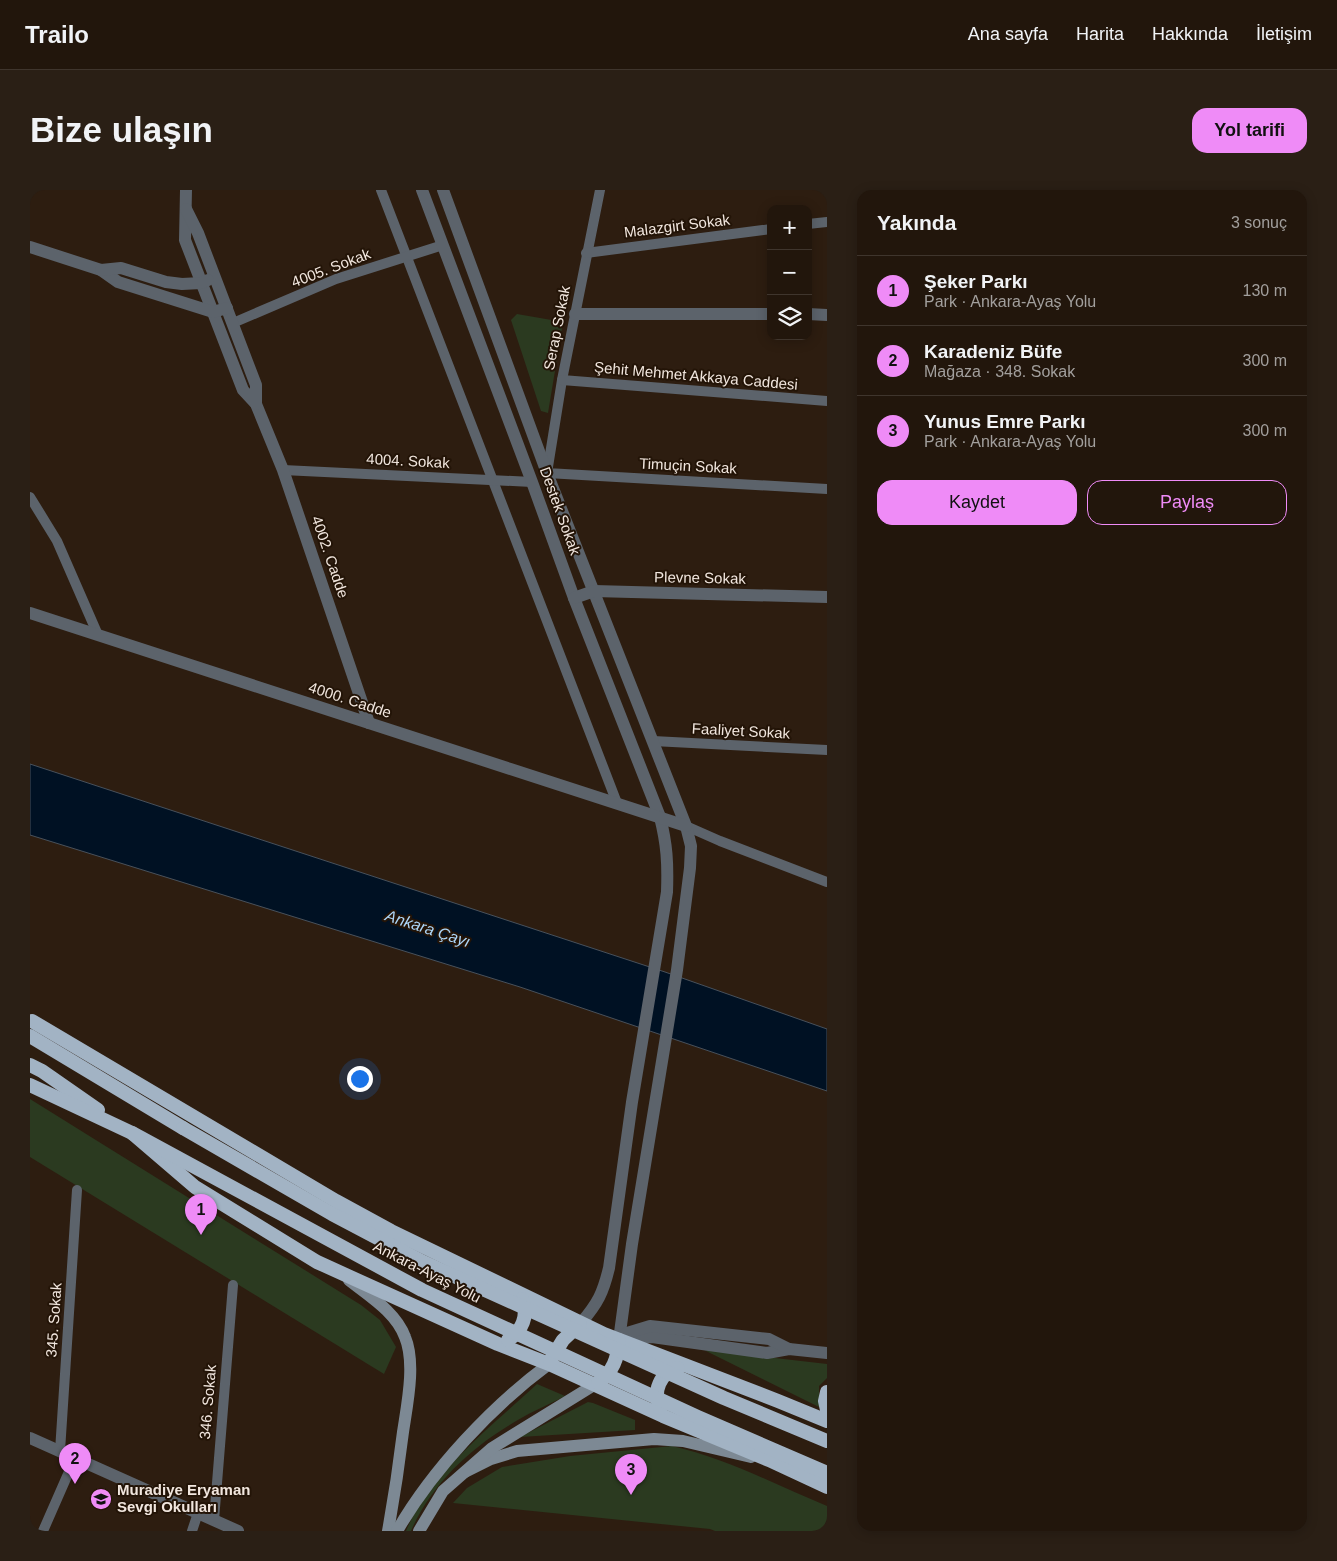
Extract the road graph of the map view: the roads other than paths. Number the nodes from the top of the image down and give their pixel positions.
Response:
1 (186, 190) edge
2 (381, 190) edge
3 (422, 190) edge
4 (443, 190) edge
5 (600, 190) edge
6 (186, 209) junction
7 (827, 222) edge
8 (812, 224) edge
9 (767, 230) edge
10 (443, 245) junction
11 (30, 247) edge
12 (586, 253) junction
13 (406, 257) junction
14 (101, 270) junction
15 (215, 278) junction
16 (201, 283) junction
17 (227, 308) junction
18 (213, 312) junction
19 (575, 314) junction
20 (767, 314) edge
21 (812, 314) edge
22 (827, 315) edge
23 (233, 323) junction
24 (562, 380) junction
25 (827, 401) edge
26 (256, 404) junction
27 (282, 470) junction
28 (547, 473) junction
29 (491, 480) junction
30 (532, 482) junction
31 (827, 489) edge
32 (30, 497) edge
33 (594, 591) junction
34 (827, 597) edge
35 (574, 598) junction
36 (30, 613) edge
37 (98, 635) junction
38 (369, 723) junction
39 (652, 741) junction
40 (827, 750) edge
41 (617, 803) junction
42 (660, 817) junction
43 (686, 826) junction
44 (827, 882) edge
45 (31, 1020) edge
46 (30, 1036) edge
47 (30, 1065) edge
48 (30, 1086) edge
49 (133, 1099) junction
50 (132, 1133) junction
51 (77, 1190) dead end
52 (340, 1272) junction
53 (233, 1286) dead end
54 (517, 1292) junction
55 (581, 1323) junction
56 (619, 1340) junction
57 (498, 1344) junction
58 (827, 1353) edge
59 (549, 1364) junction
60 (696, 1370) junction
61 (594, 1385) junction
62 (827, 1392) edge
63 (827, 1410) edge
64 (678, 1422) junction
65 (827, 1422) edge
66 (30, 1438) edge
67 (827, 1441) edge
68 (60, 1451) junction
69 (75, 1458) junction
70 (769, 1460) junction
71 (465, 1472) junction
72 (827, 1473) edge
73 (827, 1487) edge
74 (198, 1513) junction
75 (214, 1520) junction
76 (43, 1531) edge
77 (192, 1531) edge
78 (238, 1531) edge
79 (388, 1531) edge
80 (397, 1531) edge
81 (419, 1531) edge

1 - 6 street, 4002. Cadde
2 - 13 street
3 - 10 street, Destek Sokak
4 - 28 street, Destek Sokak
5 - 12 street, Serap Sokak
6 - 15 street, 4002. Cadde
6 - 16 street, 4002. Cadde
7 - 8 street
9 - 12 street, Malazgirt Sokak
10 - 13 street, 4005. Sokak
10 - 30 street, Destek Sokak
11 - 14 street
12 - 19 street, Serap Sokak
13 - 23 street, 4005. Sokak
13 - 29 street
14 - 16 street
14 - 18 street
15 - 16 street
15 - 17 street, 4002. Cadde
16 - 18 street, 4002. Cadde
17 - 18 street
17 - 23 street, 4002. Cadde
18 - 26 street, 4002. Cadde
19 - 20 street
19 - 24 street, Serap Sokak
21 - 22 street
23 - 26 street, 4002. Cadde
24 - 25 street, Şehit Mehmet Akkaya Caddesi
24 - 28 street, Serap Sokak
26 - 27 street, 4002. Cadde
27 - 29 street, 4004. Sokak
27 - 38 street, 4002. Cadde
28 - 31 street, Timuçin Sokak
28 - 33 street, Destek Sokak
29 - 30 street, 4004. Sokak
29 - 41 street
30 - 35 street, Destek Sokak
32 - 37 street
33 - 34 street, Plevne Sokak
33 - 35 street, Plevne Sokak
33 - 39 street, Destek Sokak
35 - 42 street, Destek Sokak
36 - 37 street, 4000. Cadde
37 - 38 street, 4000. Cadde
38 - 41 street, 4000. Cadde
39 - 40 street, Faaliyet Sokak
39 - 43 street, Destek Sokak
41 - 42 street, 4000. Cadde
42 - 43 street
42 - 55 street, Destek Sokak
43 - 44 street
43 - 56 street, Destek Sokak
45 - 49 highway
45 - 54 highway
46 - 49 highway, Ankara-Ayaş Yolu
47 - 50 highway, Ankara-Ayaş Yolu
48 - 50 highway
49 - 67 highway, Ankara-Ayaş Yolu, bridge
50 - 52 highway
50 - 72 highway, Ankara-Ayaş Yolu, bridge
51 - 68 street, 345. Sokak
52 - 57 highway
52 - 79 main road
53 - 75 street, 346. Sokak
54 - 55 highway
54 - 57 highway
55 - 56 highway
55 - 59 highway
56 - 58 street
56 - 60 highway
56 - 61 highway
57 - 59 highway
59 - 61 highway
59 - 80 main road
60 - 64 highway
60 - 65 highway
61 - 64 highway
61 - 71 main road
62 - 63 highway
64 - 70 highway
66 - 68 street
68 - 69 street
69 - 74 street
69 - 76 street
70 - 71 main road
70 - 73 highway
71 - 81 main road
74 - 75 street
74 - 77 street
75 - 78 street

